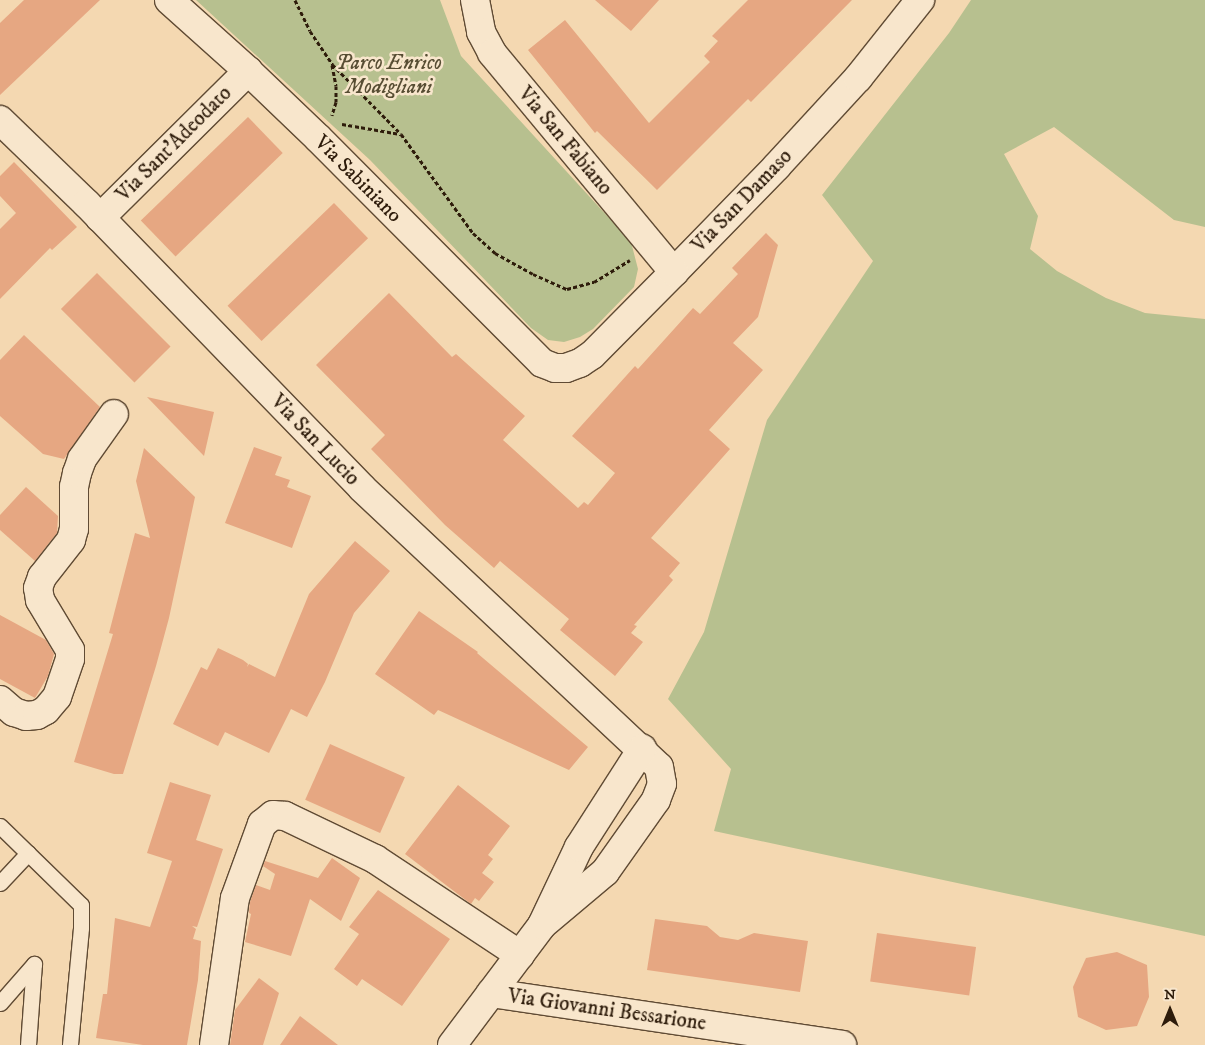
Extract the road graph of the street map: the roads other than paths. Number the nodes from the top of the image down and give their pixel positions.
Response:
1 (169, 0) edge
2 (475, 0) edge
3 (920, 0) edge
4 (248, 71) junction
5 (0, 120) edge
6 (100, 218) junction
7 (674, 272) junction
8 (542, 363) joint
9 (114, 414) dead end
10 (0, 700) edge
11 (642, 749) junction
12 (0, 826) edge
13 (28, 853) junction
14 (0, 883) edge
15 (542, 925) junction
16 (520, 955) junction
17 (491, 993) junction
18 (0, 1003) edge
19 (28, 1045) edge
20 (70, 1045) edge
21 (214, 1045) edge
22 (452, 1045) edge
23 (842, 1045) edge

1 - 4 street, Via Sabiniano
2 - 7 street, Via San Fabiano
3 - 7 street, Via San Damaso
4 - 6 street, Via Sant'Adeodato
4 - 8 street, Via Sabiniano
5 - 6 street, Via San Lucio
6 - 11 street, Via San Lucio
7 - 8 street, Via San Damaso
9 - 10 street
11 - 15 street
11 - 15 street, Via San Lucio
12 - 13 lane
13 - 14 lane
13 - 20 lane
15 - 16 street
16 - 17 street
16 - 21 street
17 - 22 street
17 - 23 street, Via Giovanni Bessarione
18 - 19 lane

